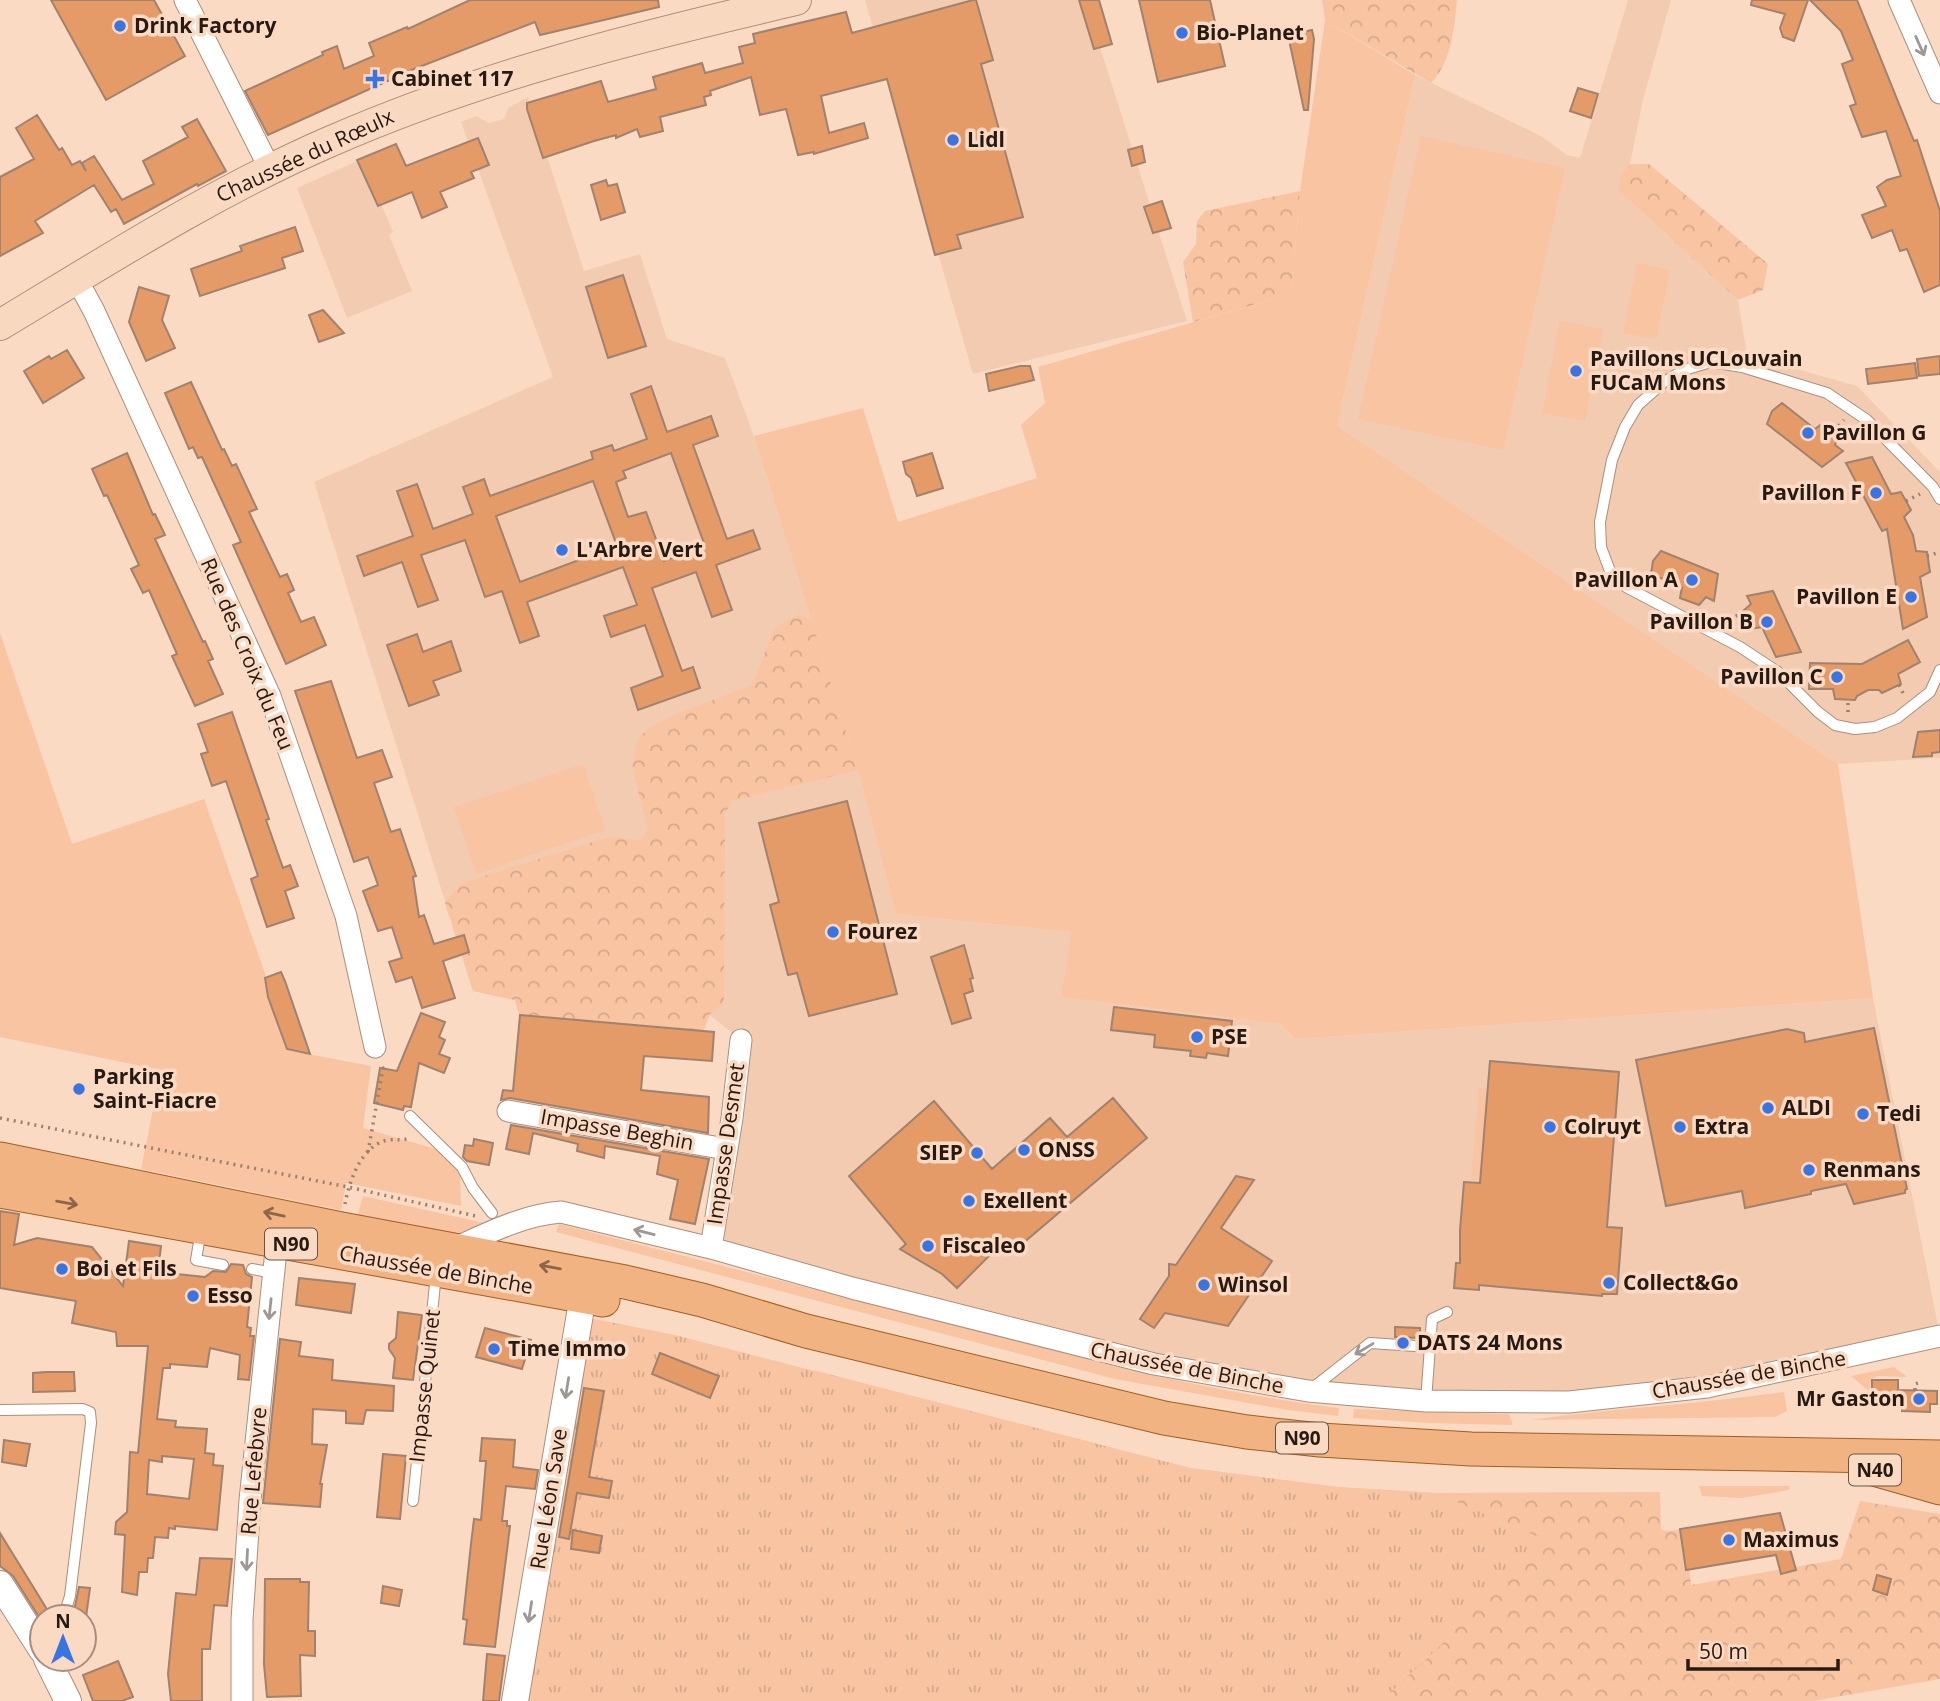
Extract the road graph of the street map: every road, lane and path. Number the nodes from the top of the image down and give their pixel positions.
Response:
1 (185, 0) edge
2 (796, 0) edge
3 (1899, 0) edge
4 (1940, 93) edge
5 (270, 169) junction
6 (76, 278) junction
7 (0, 325) edge
8 (1940, 499) edge
9 (1940, 552) edge
10 (1927, 556) dead end
11 (1940, 670) edge
12 (1935, 693) edge
13 (741, 1040) dead end
14 (375, 1047) dead end
15 (383, 1068) dead end
16 (508, 1111) dead end
17 (410, 1116) dead end
18 (0, 1118) edge
19 (419, 1125) junction
20 (726, 1149) junction
21 (367, 1153) junction
22 (0, 1159) edge
23 (348, 1187) junction
24 (0, 1191) edge
25 (500, 1219) junction
26 (201, 1227) junction
27 (710, 1248) junction
28 (275, 1257) junction
29 (444, 1260) junction
30 (223, 1265) dead end
31 (252, 1269) dead end
32 (583, 1296) junction
33 (702, 1300) junction
34 (1447, 1312) dead end
35 (806, 1331) junction
36 (1940, 1336) edge
37 (1430, 1347) junction
38 (1918, 1383) dead end
39 (1915, 1390) dead end
40 (1308, 1391) junction
41 (1426, 1401) junction
42 (0, 1410) edge
43 (1809, 1454) junction
44 (1940, 1457) edge
45 (1940, 1488) edge
46 (413, 1501) dead end
47 (0, 1584) edge
48 (67, 1603) edge
49 (28, 1623) edge
50 (54, 1673) edge
51 (68, 1701) edge
52 (242, 1701) edge
53 (515, 1701) edge

1 - 5 street
2 - 5 main road, Chaussée du Rœulx
3 -> 4 street
5 - 6 main road, Chaussée du Rœulx
6 - 7 main road, Chaussée du Rœulx
6 - 14 street, Rue des Croix du Feu
8 - 12 lane
9 - 10 path
11 - 12 lane
13 - 20 street, Impasse Desmet
15 - 21 path
16 - 20 street, Impasse Beghin
17 - 19 lane
18 - 23 path
19 - 21 path
19 - 25 lane
20 - 27 street, Impasse Desmet
21 - 23 path
29 -> 22 main road, Chaussée de Binche / N90
23 - 25 path
24 -> 26 main road, Chaussée de Binche / N90
27 -> 25 street, Chaussée de Binche
25 - 29 street, Chaussée de Binche
26 - 28 main road, Chaussée de Binche / N90
26 - 30 lane
27 - 40 street, Chaussée de Binche
28 - 29 main road, Chaussée de Binche / N90
28 - 31 lane
28 -> 52 street, Rue Lefebvre
29 - 32 main road, Chaussée de Binche / N90
33 -> 29 main road, Chaussée de Binche / N90
29 - 46 lane, Impasse Quinet
32 - 33 street, Chaussée de Binche
32 - 35 main road, Chaussée de Binche / N90
32 -> 53 street, Rue Léon Save
33 - 35 main road, Chaussée de Binche / N90
34 - 37 lane
35 - 43 main road, Chaussée de Binche / N90
36 - 41 street, Chaussée de Binche
37 -> 40 lane
37 - 41 lane
38 - 39 path
40 - 41 street, Chaussée de Binche
42 - 48 lane
43 - 44 main road, Chaussée de Binche / N90
43 - 45 main road, N40
47 - 49 street
50 - 51 street

